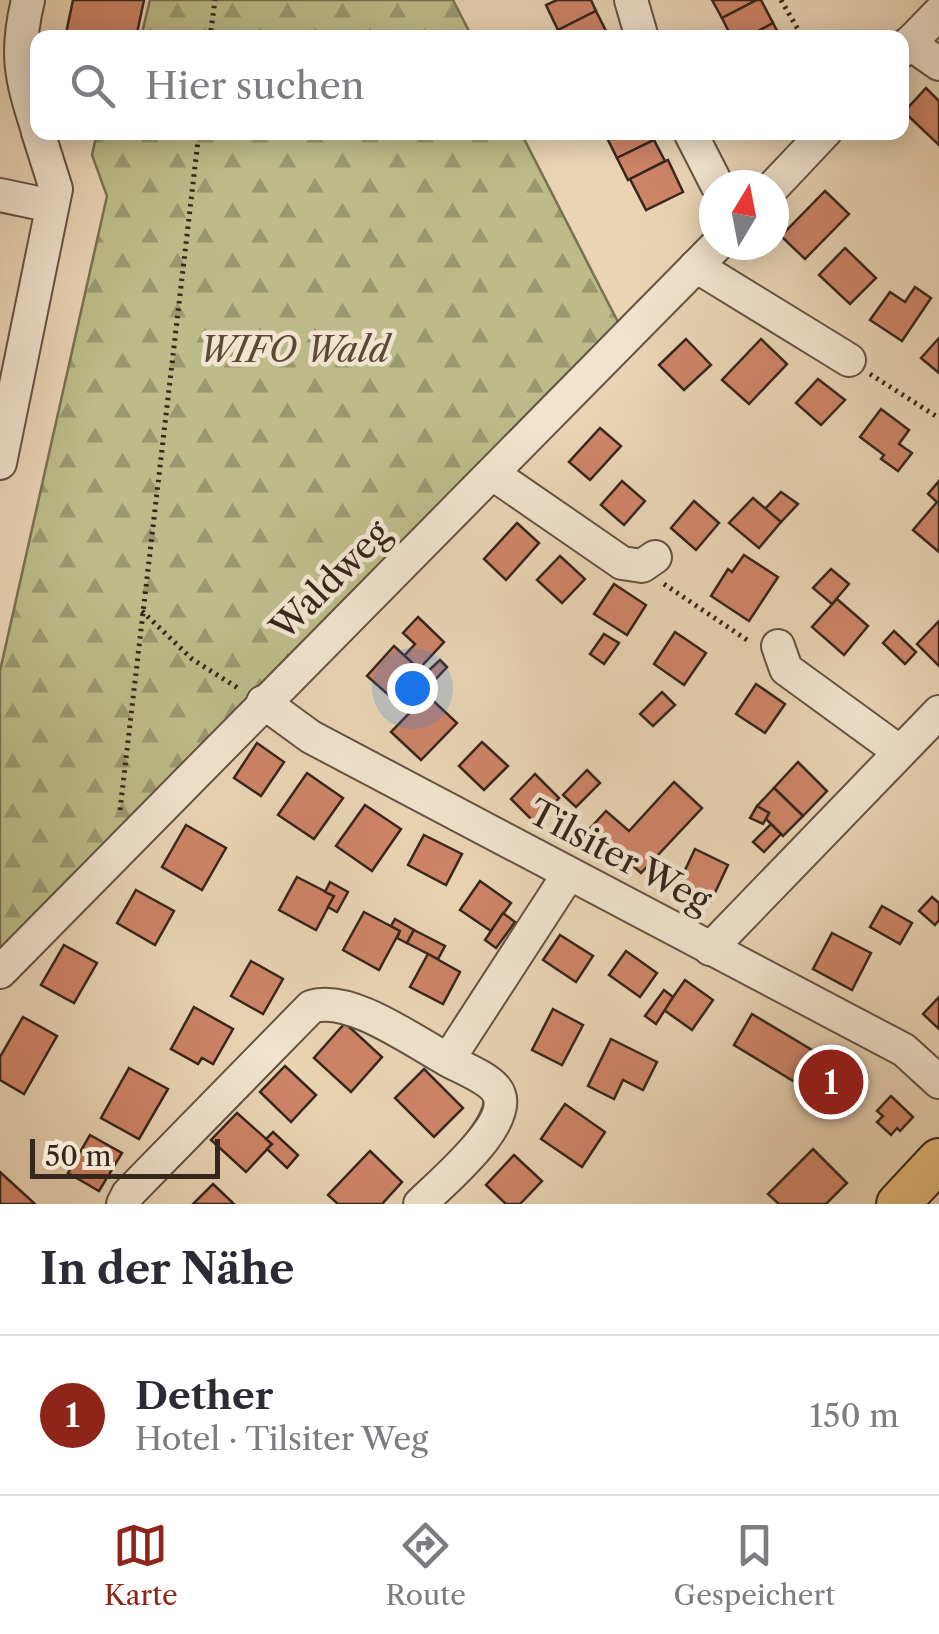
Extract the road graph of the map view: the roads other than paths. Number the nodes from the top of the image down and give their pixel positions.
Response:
1 (28, 0) edge
2 (630, 0) edge
3 (939, 14) edge
4 (639, 30) edge
5 (909, 43) edge
6 (909, 49) edge
7 (939, 64) edge
8 (30, 106) edge
9 (41, 140) edge
10 (694, 140) edge
11 (817, 140) edge
12 (709, 170) edge
13 (789, 170) edge
14 (0, 195) edge
15 (52, 206) junction
16 (703, 260) edge
17 (712, 260) edge
18 (849, 360) road end
19 (9, 370) edge
20 (0, 463) edge
21 (493, 474) junction
22 (648, 562) road end
23 (778, 646) road end
24 (263, 702) junction
25 (939, 712) edge
26 (900, 752) junction
27 (568, 875) junction
28 (710, 949) junction
29 (0, 972) edge
30 (448, 1060) junction
31 (939, 1082) edge
32 (939, 1160) edge
33 (123, 1204) edge
34 (420, 1204) edge
35 (898, 1204) edge

1 - 8 street
2 - 4 street
3 - 5 street
6 - 7 street
9 - 15 street
10 - 12 street
11 - 13 street
14 - 15 street
15 - 19 street
16 - 21 street, Waldweg
17 - 18 street
19 - 20 street
21 - 22 street
21 - 24 street, Waldweg
23 - 26 street
24 - 27 street, Tilsiter Weg
24 - 29 street, Waldweg
25 - 26 street
26 - 28 street
27 - 28 street, Tilsiter Weg
27 - 30 street
28 - 31 street, Tilsiter Weg
30 - 33 street
30 - 34 street
32 - 35 main road

